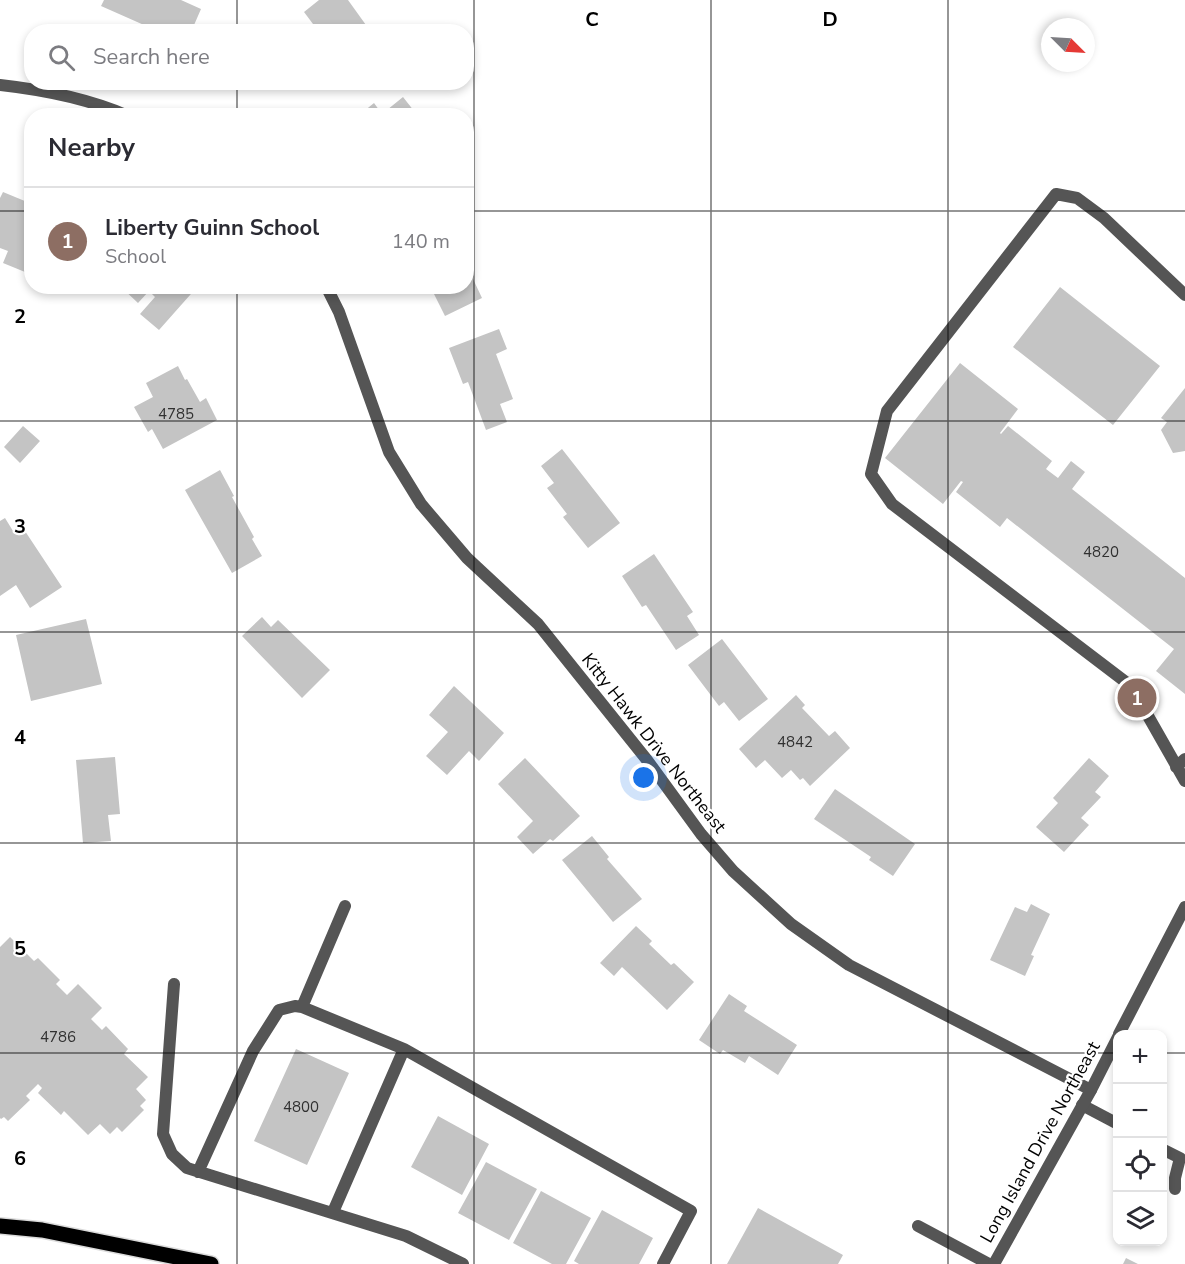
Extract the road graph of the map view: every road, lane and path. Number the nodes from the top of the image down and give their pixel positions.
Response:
1 (0, 85) edge
2 (24, 88) edge
3 (42, 90) edge
4 (110, 108) edge
5 (330, 294) edge
6 (1185, 295) edge
7 (1180, 763) edge
8 (1185, 781) edge
9 (345, 906) dead end
10 (1185, 907) edge
11 (174, 984) dead end
12 (302, 1006) junction
13 (1121, 1030) edge
14 (1113, 1046) edge
15 (404, 1049) junction
16 (1091, 1090) junction
17 (1082, 1105) junction
18 (1113, 1121) edge
19 (1167, 1152) edge
20 (198, 1172) junction
21 (1175, 1189) dead end
22 (333, 1212) junction
23 (0, 1226) edge
24 (918, 1226) dead end
25 (167, 1259) edge
26 (211, 1264) edge
27 (463, 1264) edge
28 (663, 1264) edge
29 (989, 1264) edge
30 (994, 1264) edge

1 - 2 street
3 - 4 street
5 - 16 street, Kitty Hawk Drive Northeast
6 - 7 street
7 - 8 street
9 - 12 street
10 - 13 street, Long Island Drive Northeast
11 - 20 street
12 - 15 street
12 - 20 street
14 - 16 street, Long Island Drive Northeast
15 - 22 street
15 - 28 street
16 - 17 street, Long Island Drive Northeast
17 - 18 street
17 - 30 street, Long Island Drive Northeast
19 - 21 street
20 - 22 street
22 - 27 street
23 - 25 main road
24 - 29 street
25 - 26 main road

